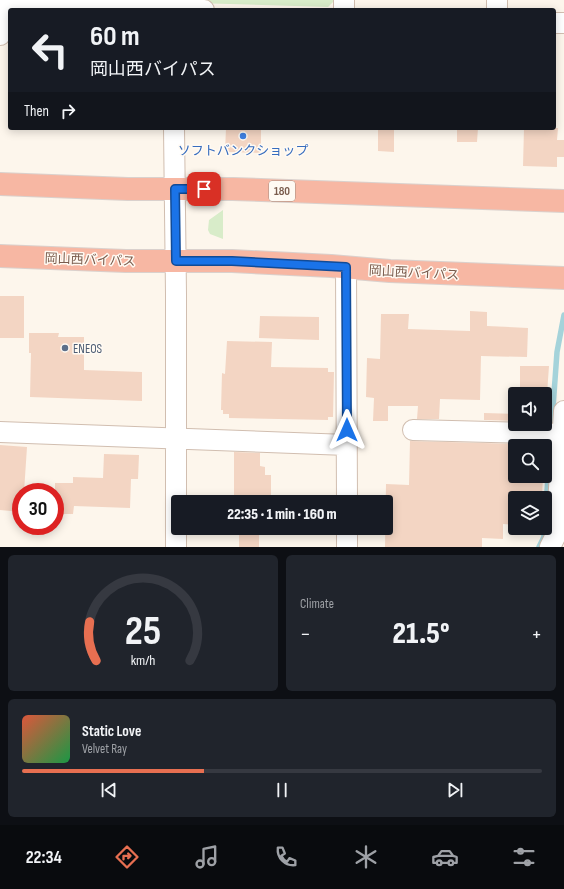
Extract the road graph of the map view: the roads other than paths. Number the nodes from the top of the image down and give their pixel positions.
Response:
1 (3, 1) edge
2 (173, 6) edge
3 (188, 8) edge
4 (0, 35) edge
5 (174, 130) edge
6 (0, 184) edge
7 (175, 189) junction
8 (564, 201) edge
9 (0, 256) edge
10 (176, 261) junction
11 (346, 267) junction
12 (564, 278) edge
13 (564, 412) edge
14 (413, 430) dead end
15 (0, 432) edge
16 (555, 434) junction
17 (176, 438) junction
18 (347, 445) junction
19 (347, 495) edge
20 (347, 535) edge
21 (176, 547) edge
22 (347, 547) edge
23 (550, 547) edge

1 - 2 street
1 - 4 street
2 - 3 street
5 - 7 street
6 - 7 highway, 180
7 - 8 highway, 180
7 - 10 street
9 - 10 highway, 岡山西バイパス
10 - 11 highway, 岡山西バイパス
10 - 17 street
11 - 12 highway, 岡山西バイパス
11 - 18 street
13 - 16 street
14 - 16 street
15 - 17 street
16 - 23 street
17 - 18 street
17 - 21 street
18 - 19 street
20 - 22 street

